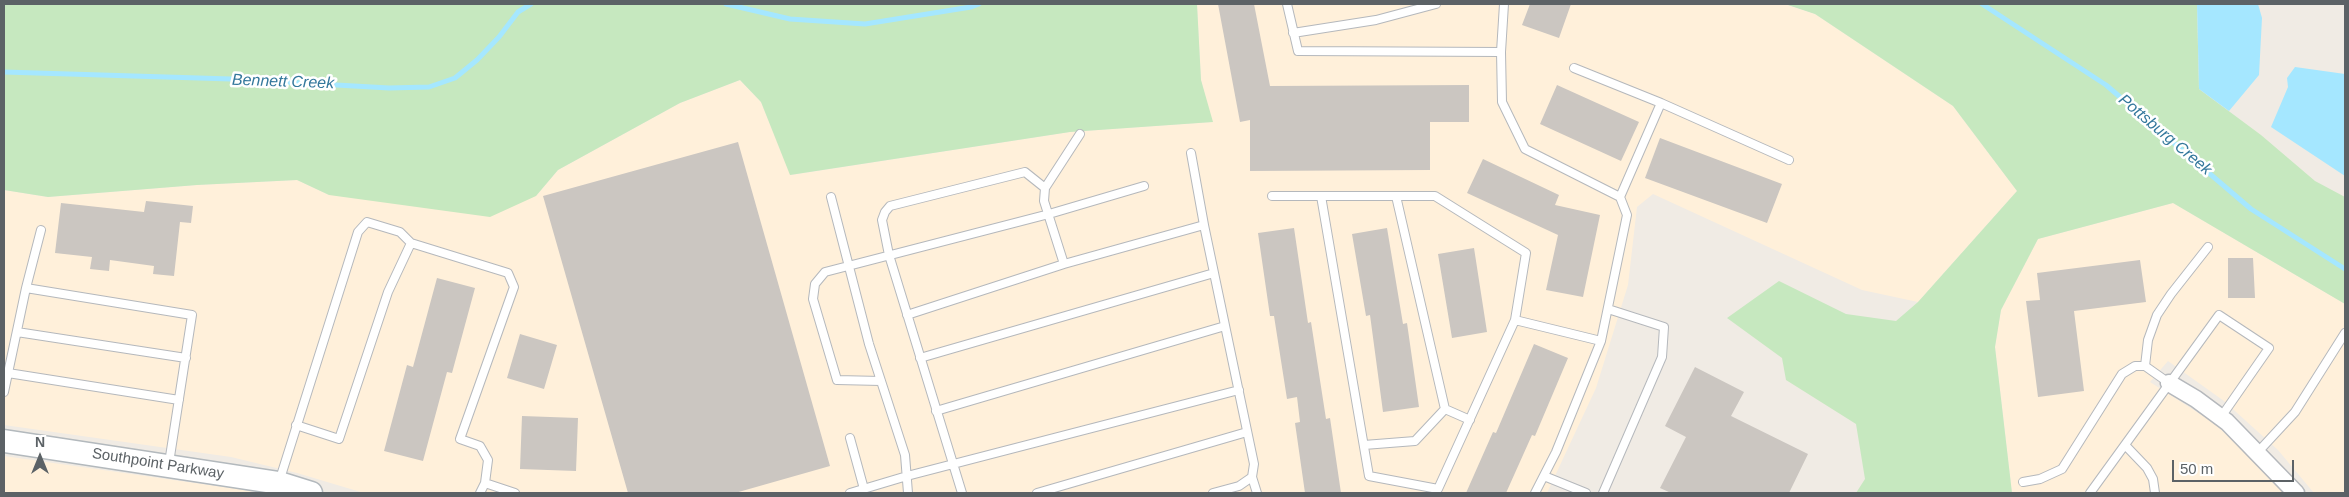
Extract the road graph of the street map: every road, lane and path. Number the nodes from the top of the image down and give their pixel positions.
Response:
1 (1287, 4) edge
2 (1436, 4) edge
3 (1504, 4) edge
4 (1406, 8) edge
5 (1294, 32) junction
6 (1501, 52) junction
7 (1574, 68) dead end
8 (1661, 103) junction
9 (1080, 134) dead end
10 (1191, 153) dead end
11 (1789, 160) dead end
12 (1144, 186) dead end
13 (1045, 188) junction
14 (1272, 196) dead end
15 (1321, 196) junction
16 (1396, 196) junction
17 (831, 197) dead end
18 (1620, 197) junction
19 (1049, 214) junction
20 (1204, 225) junction
21 (41, 230) dead end
22 (411, 243) junction
23 (2208, 247) dead end
24 (889, 255) junction
25 (1064, 264) junction
26 (849, 266) junction
27 (1214, 273) junction
28 (26, 288) junction
29 (1608, 308) junction
30 (907, 315) junction
31 (1515, 320) junction
32 (1225, 326) junction
33 (17, 332) junction
34 (2345, 333) edge
35 (1601, 340) junction
36 (186, 358) junction
37 (920, 358) junction
38 (2145, 366) junction
39 (8, 373) junction
40 (881, 381) junction
41 (2169, 384) junction
42 (1239, 390) junction
43 (4, 392) edge
44 (179, 400) junction
45 (1445, 409) junction
46 (936, 411) junction
47 (2220, 417) junction
48 (1470, 420) junction
49 (296, 425) junction
50 (1247, 432) junction
51 (850, 438) dead end
52 (4, 441) edge
53 (1364, 445) junction
54 (2125, 445) junction
55 (2257, 453) junction
56 (953, 464) junction
57 (169, 465) junction
58 (907, 476) junction
59 (1544, 476) junction
60 (1252, 477) junction
61 (2023, 482) dead end
62 (485, 483) junction
63 (278, 488) edge
64 (864, 489) junction
65 (311, 493) edge
66 (480, 493) edge
67 (515, 493) edge
68 (850, 493) edge
69 (908, 493) edge
70 (962, 493) edge
71 (1037, 493) edge
72 (1213, 493) edge
73 (1258, 493) edge
74 (1535, 493) edge
75 (1586, 493) edge
76 (1603, 493) edge
77 (2090, 493) edge
78 (2156, 493) edge
79 (2296, 493) edge

1 - 5 lane
2 - 4 lane
3 - 6 lane
4 - 5 lane
5 - 6 lane
6 - 18 lane
7 - 8 lane
8 - 11 lane
8 - 18 lane
9 - 13 lane
10 - 20 lane
12 - 19 lane
13 - 19 lane
13 - 24 lane
14 - 15 lane
15 - 16 lane
15 - 53 lane
16 - 31 lane
16 - 45 lane
17 - 26 lane
18 - 29 lane
19 - 24 lane
19 - 25 lane
20 - 25 lane
20 - 27 lane
21 - 28 lane
22 - 49 lane
22 - 49 lane
22 - 62 lane
23 - 38 lane
24 - 26 lane
24 - 30 lane
25 - 30 lane
26 - 40 lane
26 - 40 lane
27 - 32 lane
27 - 37 lane
28 - 33 lane
28 - 36 lane
29 - 35 lane
29 - 76 lane
30 - 37 lane
31 - 35 lane
31 - 48 lane
32 - 42 lane
32 - 46 lane
33 - 36 lane
33 - 39 lane
34 - 55 lane
35 - 59 lane
36 - 44 lane
37 - 46 lane
38 - 41 lane
38 - 61 lane
39 - 43 lane
39 - 44 lane
40 - 58 lane
41 - 47 street
41 - 47 lane
41 - 54 lane
42 - 50 lane
42 - 56 lane
44 - 57 lane
45 - 48 lane
45 - 53 lane
46 - 56 lane
47 - 55 street
48 - 53 lane
49 - 63 lane
50 - 60 lane
50 - 71 lane
51 - 64 lane
52 - 57 main road, Southpoint Parkway
54 - 77 lane
54 - 78 lane
55 - 79 street
56 - 58 lane
56 - 70 lane
57 - 63 main road, Southpoint Parkway
58 - 64 lane
58 - 69 lane
59 - 74 lane
59 - 75 lane
60 - 72 lane
60 - 73 lane
62 - 66 lane
62 - 67 lane
63 - 65 main road, Southpoint Parkway
64 - 68 lane

